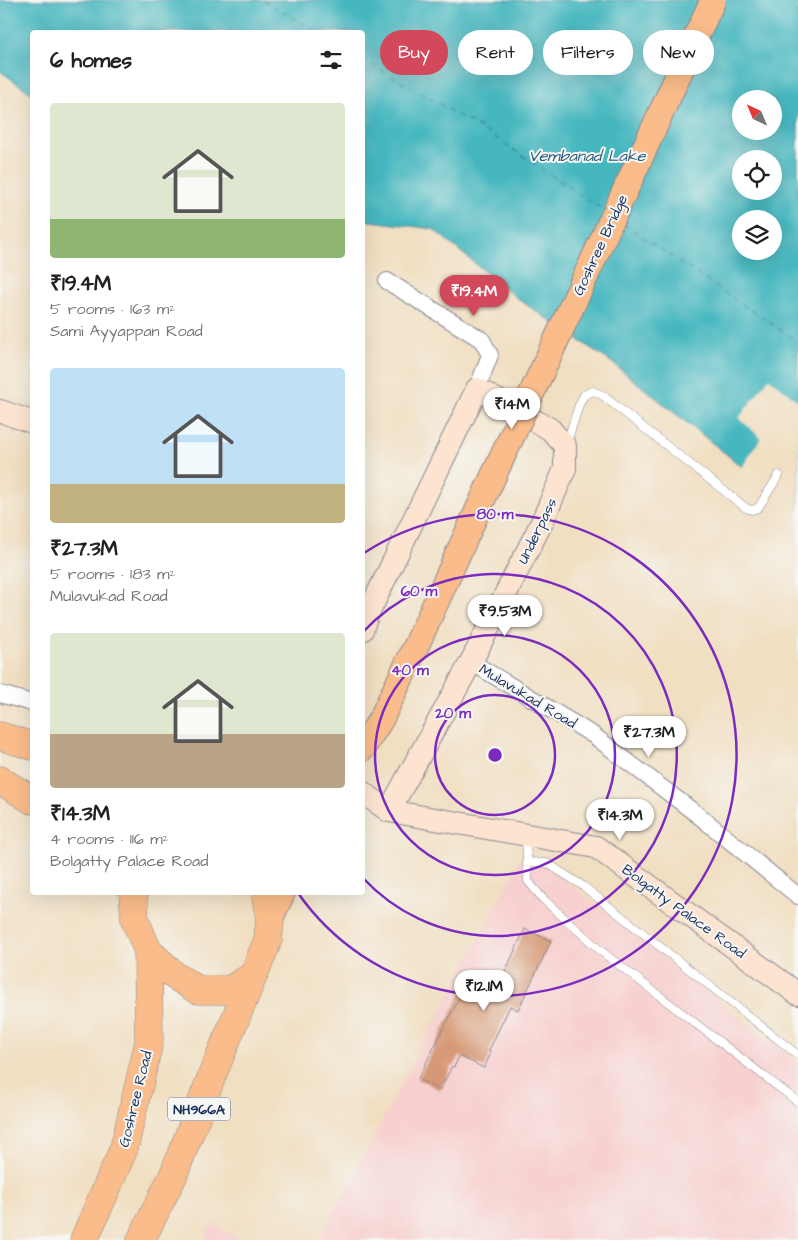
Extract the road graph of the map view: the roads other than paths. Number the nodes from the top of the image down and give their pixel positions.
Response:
1 (713, 0) edge
2 (387, 280) dead end
3 (477, 389) junction
4 (0, 411) edge
5 (30, 421) edge
6 (565, 446) junction
7 (779, 475) dead end
8 (365, 618) edge
9 (471, 662) junction
10 (0, 694) edge
11 (30, 702) edge
12 (0, 736) edge
13 (365, 744) edge
14 (30, 745) edge
15 (0, 780) edge
16 (365, 794) edge
17 (30, 799) edge
18 (389, 812) junction
19 (526, 835) junction
20 (527, 862) junction
21 (122, 895) edge
22 (133, 895) edge
23 (266, 895) edge
24 (282, 895) edge
25 (798, 896) edge
26 (270, 919) junction
27 (135, 920) junction
28 (148, 951) junction
29 (253, 976) junction
30 (798, 994) edge
31 (798, 1055) edge
32 (798, 1102) edge
33 (84, 1240) edge
34 (141, 1240) edge

1 - 13 main road, Goshree Bridge, bridge
2 - 3 street
3 - 6 street
3 - 8 street
4 - 5 street
6 - 7 lane
6 - 9 street, Underpass
9 - 18 street, Underpass
9 - 25 street, Mulavukad Road
10 - 11 street
12 - 14 highway
15 - 17 highway
16 - 18 street, Bolgatty Palace Road
18 - 19 street, Bolgatty Palace Road
19 - 20 lane
19 - 30 street, Bolgatty Palace Road
20 - 31 lane
20 - 32 lane
21 - 27 highway
22 - 27 highway
23 - 26 highway, NH966A
24 - 26 main road
26 - 29 highway, NH966A
27 - 28 highway
28 - 29 highway
28 - 33 highway, Goshree Road
29 - 34 highway, NH966A

